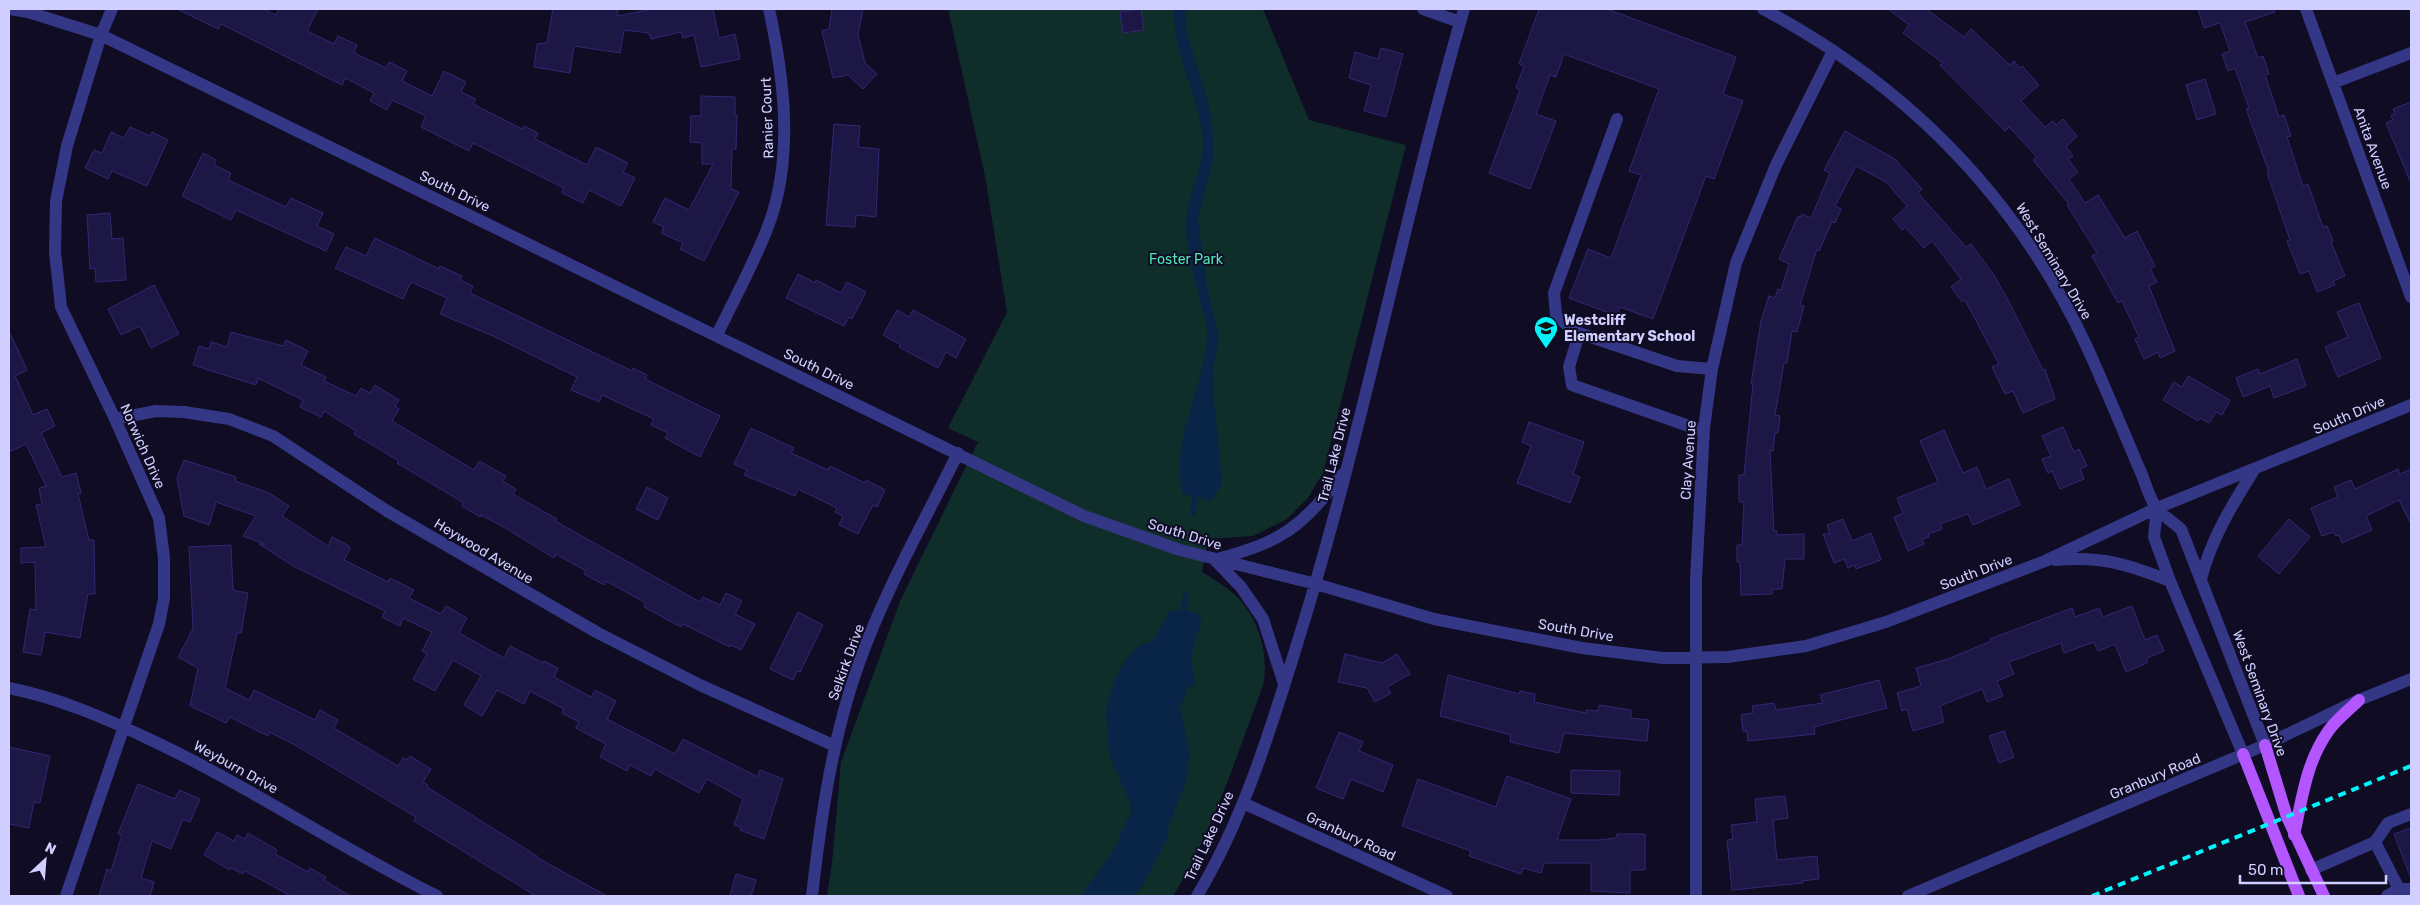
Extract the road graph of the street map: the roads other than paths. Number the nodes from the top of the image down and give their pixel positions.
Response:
1 (10, 9) edge
2 (112, 9) edge
3 (769, 9) edge
4 (1423, 9) edge
5 (1464, 9) edge
6 (1763, 9) edge
7 (2306, 9) edge
8 (1460, 22) junction
9 (101, 35) junction
10 (1833, 51) junction
11 (2411, 53) edge
12 (2333, 83) junction
13 (1617, 119) dead end
14 (2411, 297) edge
15 (1580, 334) junction
16 (717, 335) junction
17 (1712, 370) junction
18 (2411, 405) edge
19 (115, 419) junction
20 (1703, 431) junction
21 (958, 453) junction
22 (1346, 470) junction
23 (2254, 470) junction
24 (2157, 508) junction
25 (1214, 559) junction
26 (2045, 561) junction
27 (2201, 579) junction
28 (2170, 581) junction
29 (1316, 584) junction
30 (1698, 659) junction
31 (2411, 679) edge
32 (1284, 684) junction
33 (9, 688) edge
34 (2359, 700) junction
35 (123, 726) junction
36 (2265, 745) junction
37 (835, 746) junction
38 (2243, 754) junction
39 (1243, 803) junction
40 (2411, 814) edge
41 (2294, 835) junction
42 (2375, 842) junction
43 (2311, 870) junction
44 (2405, 889) edge
45 (66, 896) edge
46 (437, 896) edge
47 (812, 896) edge
48 (1197, 896) edge
49 (1447, 896) edge
50 (1696, 896) edge
51 (1908, 896) edge
52 (2299, 896) edge
53 (2324, 896) edge
54 (2387, 896) edge

1 - 9 street, South Drive
2 - 9 street, Norwich Drive
3 - 16 street, Ranier Court
4 - 8 street
5 - 8 street, Trail Lake Drive
6 - 10 street, West Seminary Drive
7 - 12 street, Anita Avenue
8 - 22 street, Trail Lake Drive
9 - 16 street, South Drive
9 - 19 street, Norwich Drive
10 - 17 street, Clay Avenue
10 - 24 street, West Seminary Drive
11 - 12 street
12 - 14 street, Anita Avenue
13 - 15 street
15 - 17 street
15 - 20 street
16 - 21 street, South Drive
17 - 20 street, Clay Avenue
18 - 23 street, South Drive
19 - 35 street, Norwich Drive
19 - 37 street, Heywood Avenue
20 - 30 street, Clay Avenue
21 - 25 street, South Drive
21 - 37 street, Selkirk Drive
22 - 25 street
22 - 29 street, Trail Lake Drive
23 - 24 street, South Drive
23 - 27 street
24 - 26 street, South Drive
24 - 27 street, West Seminary Drive
24 - 28 street, West Seminary Drive
25 - 29 street, South Drive
25 - 32 street
26 - 28 street
26 - 30 street, South Drive
27 - 36 street, West Seminary Drive
28 - 38 street, West Seminary Drive
29 - 30 street, South Drive
29 - 32 street, Trail Lake Drive
30 - 50 street, Clay Avenue
31 - 34 street, Granbury Road
32 - 39 street, Trail Lake Drive
33 - 35 street, Weyburn Drive
34 - 36 street, Granbury Road
34 - 41 main road
35 - 45 street, Norwich Drive
35 - 46 street, Weyburn Drive
36 - 38 street, Granbury Road
36 - 41 main road, West Seminary Drive
37 - 47 street, Selkirk Drive
38 - 51 street, Granbury Road
38 - 52 main road, West Seminary Drive
39 - 48 street, Trail Lake Drive
39 - 49 street, Granbury Road
40 - 42 street
41 - 43 main road, West Seminary Drive
42 - 43 street
42 - 44 street
43 - 53 main road, West Seminary Drive
44 - 54 street

